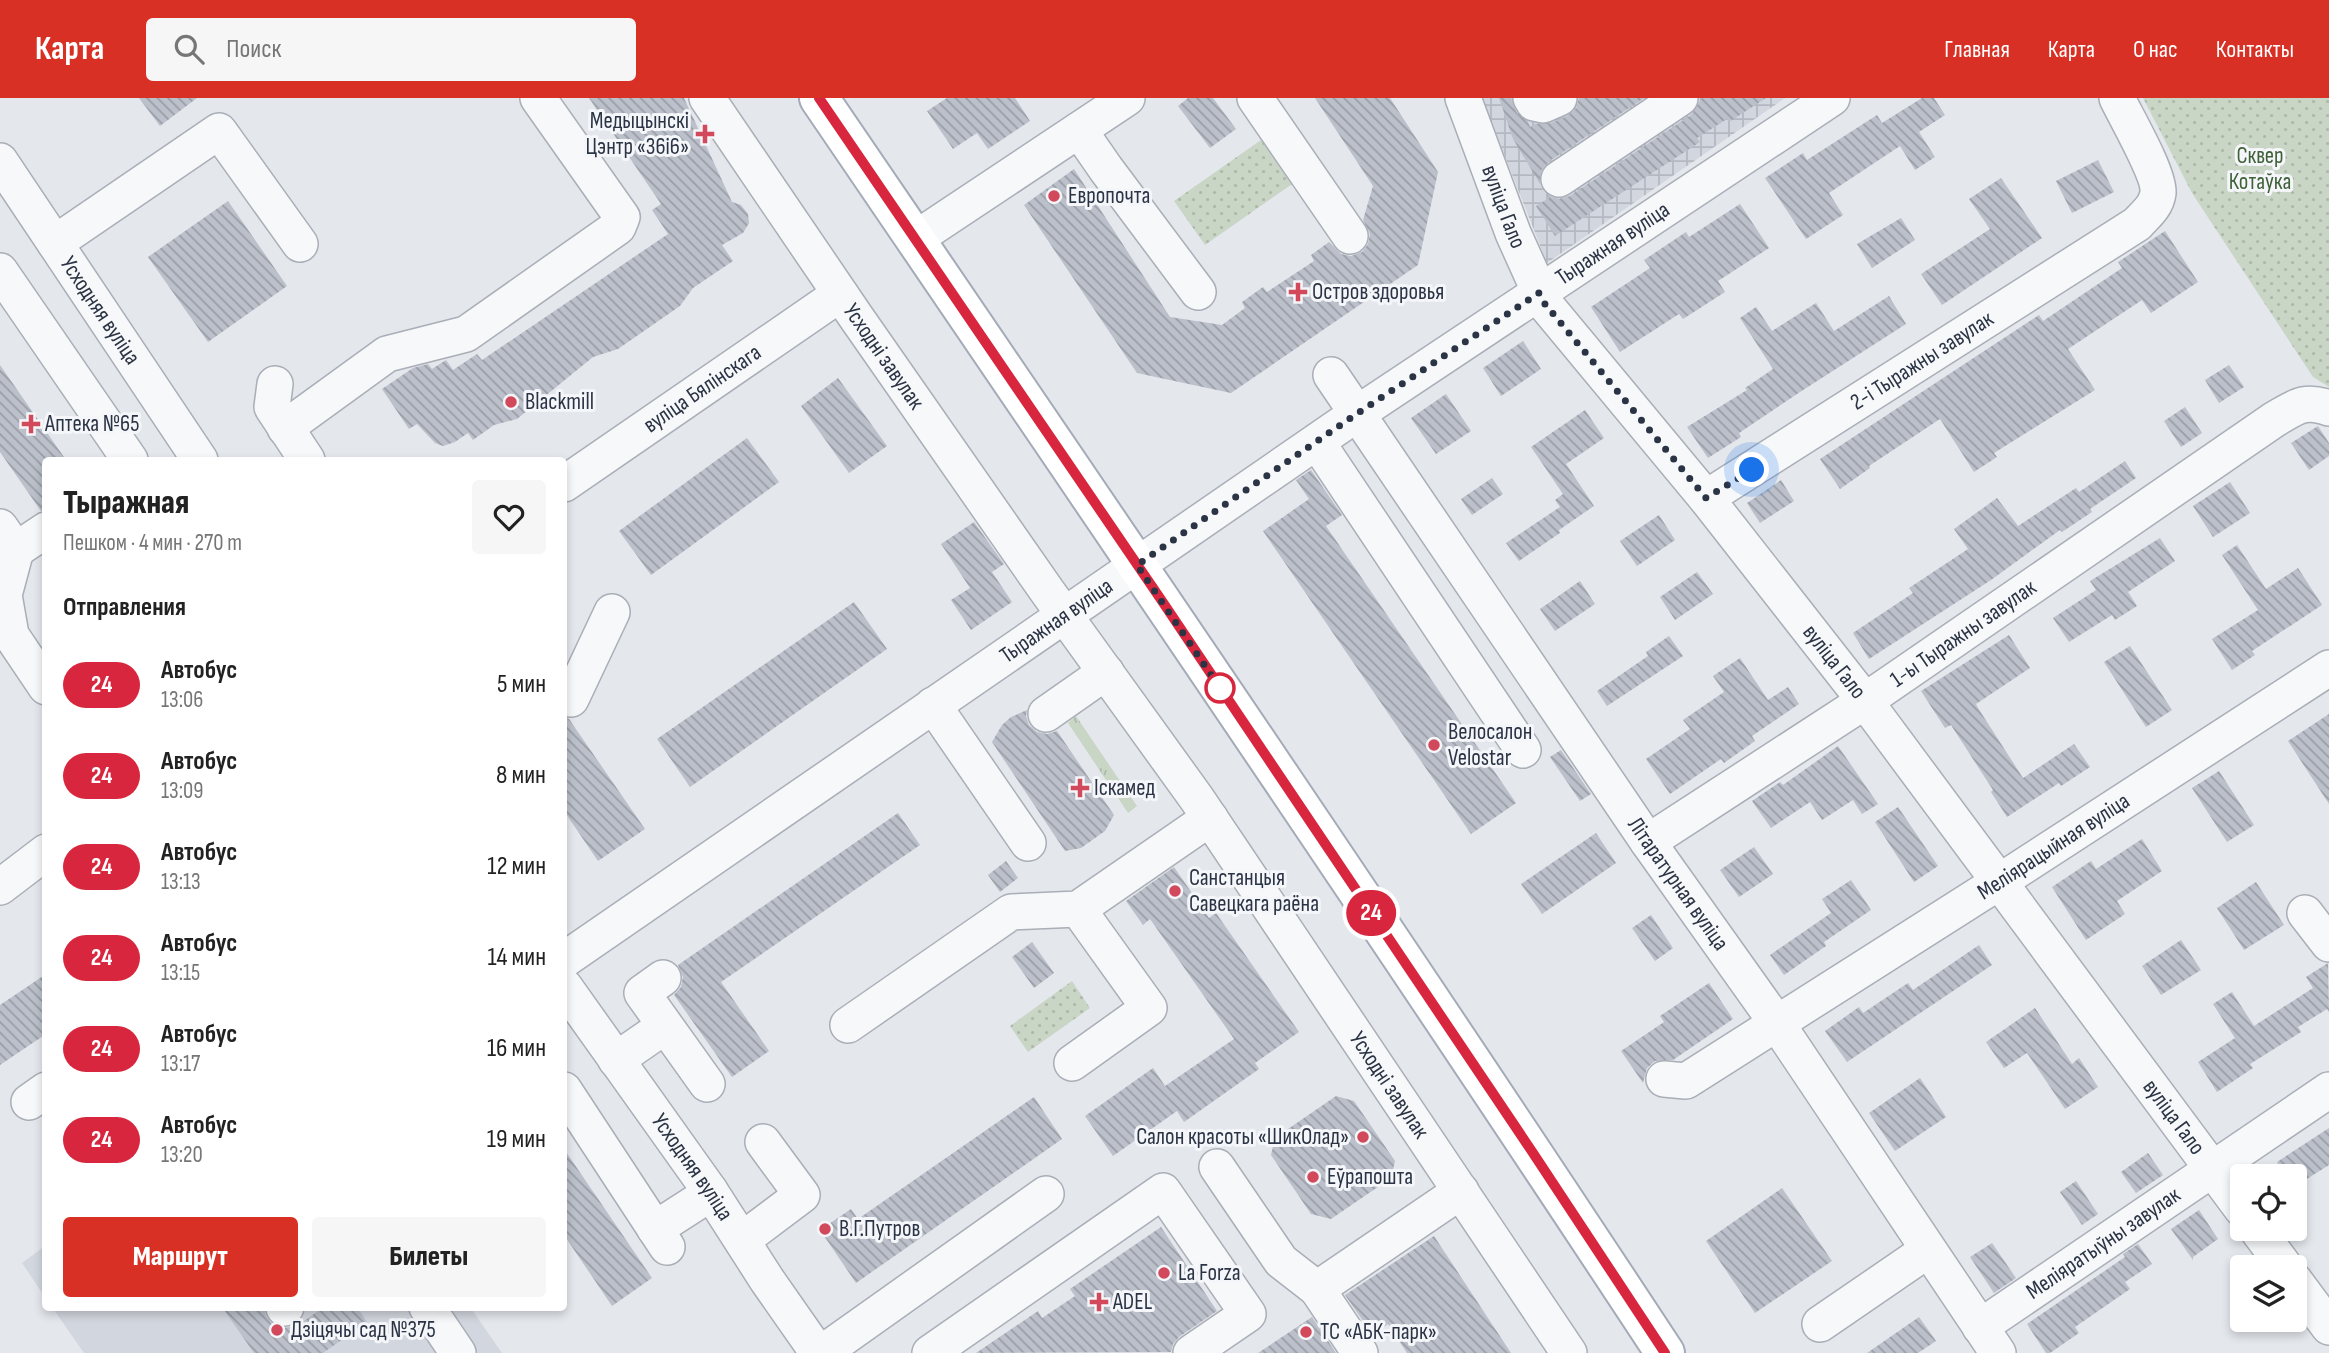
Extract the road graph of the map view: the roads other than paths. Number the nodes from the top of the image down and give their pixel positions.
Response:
1 (538, 98) edge
2 (707, 98) edge
3 (819, 98) edge
4 (1127, 98) edge
5 (1255, 98) edge
6 (1463, 98) edge
7 (1531, 98) edge
8 (1559, 98) edge
9 (1832, 98) edge
10 (2117, 98) edge
11 (1677, 99) edge
12 (1079, 130) junction
13 (0, 161) edge
14 (1559, 179) dead end
15 (1350, 236) dead end
16 (915, 239) junction
17 (55, 243) junction
18 (300, 244) dead end
19 (5, 291) edge
20 (1198, 292) dead end
21 (1539, 293) junction
22 (841, 294) junction
23 (1331, 375) dead end
24 (275, 384) dead end
25 (2329, 408) edge
26 (1358, 413) junction
27 (285, 428) junction
28 (128, 457) edge
29 (198, 457) edge
30 (305, 457) edge
31 (1304, 458) junction
32 (567, 482) edge
33 (1706, 498) junction
34 (42, 531) edge
35 (8, 538) edge
36 (1137, 565) junction
37 (612, 612) dead end
38 (1064, 614) junction
39 (2329, 668) edge
40 (1106, 672) junction
41 (42, 681) edge
42 (571, 699) dead end
43 (1865, 701) junction
44 (933, 705) junction
45 (1046, 714) dead end
46 (1523, 750) dead end
47 (1210, 818) junction
48 (1648, 842) junction
49 (1028, 843) dead end
50 (42, 855) edge
51 (1999, 882) junction
52 (0, 887) edge
53 (1078, 909) junction
54 (2305, 913) dead end
55 (2329, 944) edge
56 (567, 958) edge
57 (663, 978) dead end
58 (567, 990) edge
59 (1776, 1022) junction
60 (848, 1025) dead end
61 (665, 1026) junction
62 (616, 1060) junction
63 (1072, 1063) dead end
64 (1664, 1079) dead end
65 (707, 1084) dead end
66 (2329, 1090) edge
67 (567, 1095) edge
68 (763, 1142) dead end
69 (1217, 1167) dead end
70 (2212, 1169) junction
71 (710, 1191) junction
72 (1461, 1191) junction
73 (2230, 1193) edge
74 (1046, 1194) dead end
75 (742, 1241) junction
76 (1928, 1250) junction
77 (1317, 1289) junction
78 (2307, 1297) edge
79 (430, 1311) edge
80 (1820, 1324) dead end
81 (2329, 1327) edge
82 (1989, 1340) edge
83 (458, 1353) edge
84 (820, 1353) edge
85 (930, 1353) edge
86 (1191, 1353) edge
87 (1360, 1353) edge
88 (1569, 1353) edge
89 (1665, 1353) edge

1 - 27 street
2 - 22 street, Усходні завулак
3 - 16 main road
4 - 12 street
5 - 15 street
6 - 21 street, вуліца Гало
7 - 8 street
9 - 21 street, Тыражная вуліца
10 - 33 street, 2-і Тыражны завулак
11 - 14 street
12 - 16 street
12 - 20 street
13 - 17 street, Усходняя вуліца
16 - 36 main road
17 - 18 street
17 - 29 street, Усходняя вуліца
19 - 28 street
21 - 26 street, Тыражная вуліца
21 - 33 street, вуліца Гало
22 - 32 street, вуліца Бялінскага
22 - 38 street, Усходні завулак
23 - 26 street, Літаратурная вуліца
24 - 27 street
25 - 43 street, 1-ы Тыражны завулак
26 - 31 street, Тыражная вуліца
26 - 48 street, Літаратурная вуліца
27 - 30 street
31 - 36 street, Тыражная вуліца
31 - 46 street
33 - 43 street, вуліца Гало
34 - 35 street
35 - 41 street
36 - 38 street, Тыражная вуліца
36 - 89 main road
37 - 42 street
38 - 40 street, Усходні завулак
38 - 44 street, Тыражная вуліца
39 - 51 street, Меліярацыйная вуліца
40 - 45 street
40 - 47 street, Усходні завулак
43 - 48 street, 1-ы Тыражны завулак
43 - 51 street, вуліца Гало
44 - 49 street
44 - 56 street, Тыражная вуліца
47 - 53 street
47 - 72 street, Усходні завулак
48 - 59 street, Літаратурная вуліца
50 - 52 street
51 - 59 street, Меліярацыйная вуліца
51 - 70 street, вуліца Гало
53 - 60 street
53 - 63 street
54 - 55 street
57 - 61 street
58 - 62 street, Усходняя вуліца
59 - 64 street, Меліярацыйная вуліца
59 - 76 street, Літаратурная вуліца
61 - 62 street
61 - 65 street
62 - 71 street, Усходняя вуліца
66 - 70 street, Меліяратыўны завулак
67 - 71 street
68 - 75 street
69 - 77 street
70 - 73 street, вуліца Гало
70 - 82 street, Меліяратыўны завулак
71 - 75 street, Усходняя вуліца
72 - 77 street
72 - 88 street, Усходні завулак
74 - 84 street
75 - 84 street, Усходняя вуліца
76 - 80 street
76 - 82 street, Літаратурная вуліца
77 - 87 street
78 - 81 street
79 - 83 street
85 - 86 street

